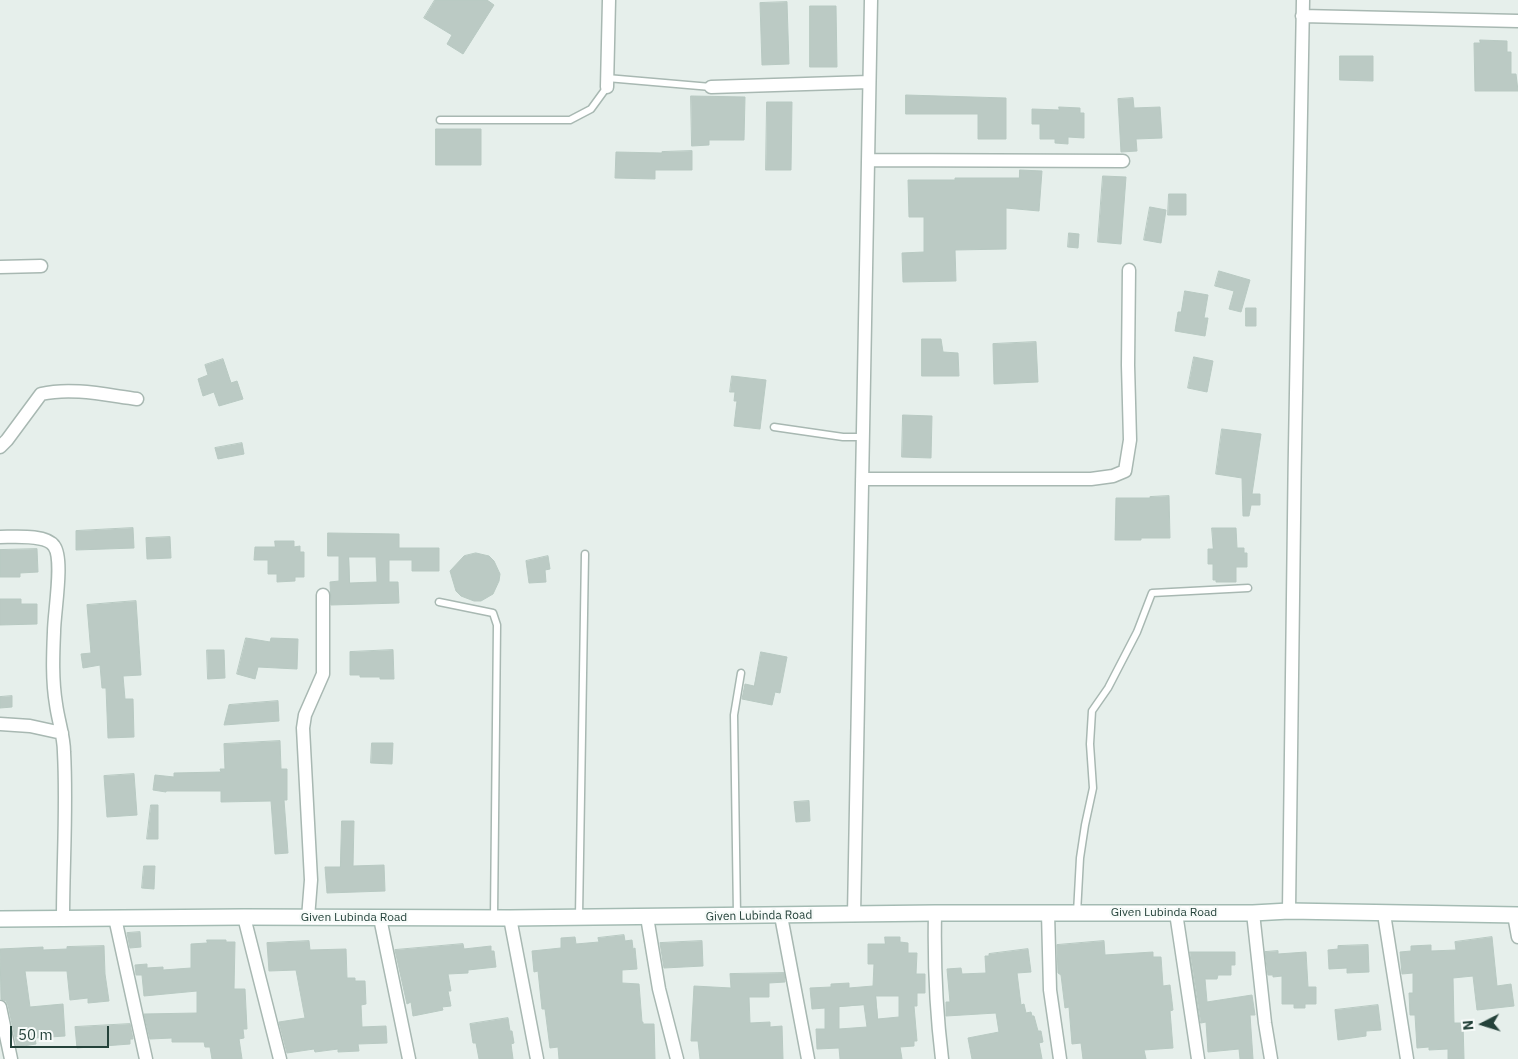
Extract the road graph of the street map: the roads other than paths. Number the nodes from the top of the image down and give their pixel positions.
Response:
1 (609, 0) edge
2 (871, 0) edge
3 (1303, 0) edge
4 (1302, 16) junction
5 (1518, 21) edge
6 (869, 82) junction
7 (607, 83) junction
8 (711, 87) joint
9 (440, 120) dead end
10 (868, 160) junction
11 (1123, 161) dead end
12 (41, 266) dead end
13 (0, 267) edge
14 (1129, 270) dead end
15 (137, 399) dead end
16 (774, 427) dead end
17 (863, 437) junction
18 (0, 447) edge
19 (862, 479) junction
20 (0, 537) edge
21 (585, 554) dead end
22 (1248, 588) dead end
23 (323, 596) dead end
24 (438, 602) dead end
25 (742, 673) dead end
26 (0, 724) edge
27 (62, 733) junction
28 (1290, 911) junction
29 (935, 913) junction
30 (1048, 913) junction
31 (1077, 913) junction
32 (1176, 913) junction
33 (1253, 913) junction
34 (1384, 914) junction
35 (854, 915) junction
36 (1516, 915) edge
37 (737, 916) junction
38 (781, 916) junction
39 (244, 917) junction
40 (647, 917) junction
41 (115, 918) junction
42 (308, 918) junction
43 (380, 918) junction
44 (494, 918) junction
45 (510, 918) junction
46 (579, 918) junction
47 (63, 919) junction
48 (0, 920) edge
49 (1518, 937) edge
50 (0, 1006) edge
51 (11, 1059) edge
52 (146, 1059) edge
53 (280, 1059) edge
54 (409, 1059) edge
55 (537, 1059) edge
56 (677, 1059) edge
57 (808, 1059) edge
58 (942, 1059) edge
59 (1060, 1059) edge
60 (1198, 1059) edge
61 (1271, 1059) edge
62 (1407, 1059) edge

1 - 7 street
2 - 6 street
3 - 4 street
4 - 5 street
4 - 28 street
6 - 8 street
6 - 10 street
7 - 8 lane
7 - 9 lane
10 - 11 street
10 - 17 street
12 - 13 street
14 - 19 street
15 - 18 street
16 - 17 lane
17 - 19 street
19 - 35 street
20 - 27 street
21 - 46 lane
22 - 31 lane
23 - 42 street
24 - 44 lane
25 - 37 lane
26 - 27 street
27 - 47 street
28 - 33 street, Given Lubinda Road
28 - 34 street, Given Lubinda Road
29 - 30 street, Given Lubinda Road
29 - 35 street, Given Lubinda Road
29 - 58 street
30 - 31 street, Given Lubinda Road
30 - 59 street
31 - 32 street, Given Lubinda Road
32 - 33 street, Given Lubinda Road
32 - 60 street
33 - 61 street
34 - 36 street, Given Lubinda Road
34 - 62 street
35 - 38 street, Given Lubinda Road
36 - 49 street
37 - 38 street, Given Lubinda Road
37 - 40 street, Given Lubinda Road
38 - 57 street
39 - 41 street, Given Lubinda Road
39 - 42 street, Given Lubinda Road
39 - 53 street
40 - 46 street, Given Lubinda Road
40 - 56 street
41 - 47 street, Given Lubinda Road
41 - 52 street
42 - 43 street, Given Lubinda Road
43 - 44 street, Given Lubinda Road
43 - 54 street
44 - 45 street, Given Lubinda Road
45 - 46 street, Given Lubinda Road
45 - 55 street
47 - 48 street, Given Lubinda Road
50 - 51 street

